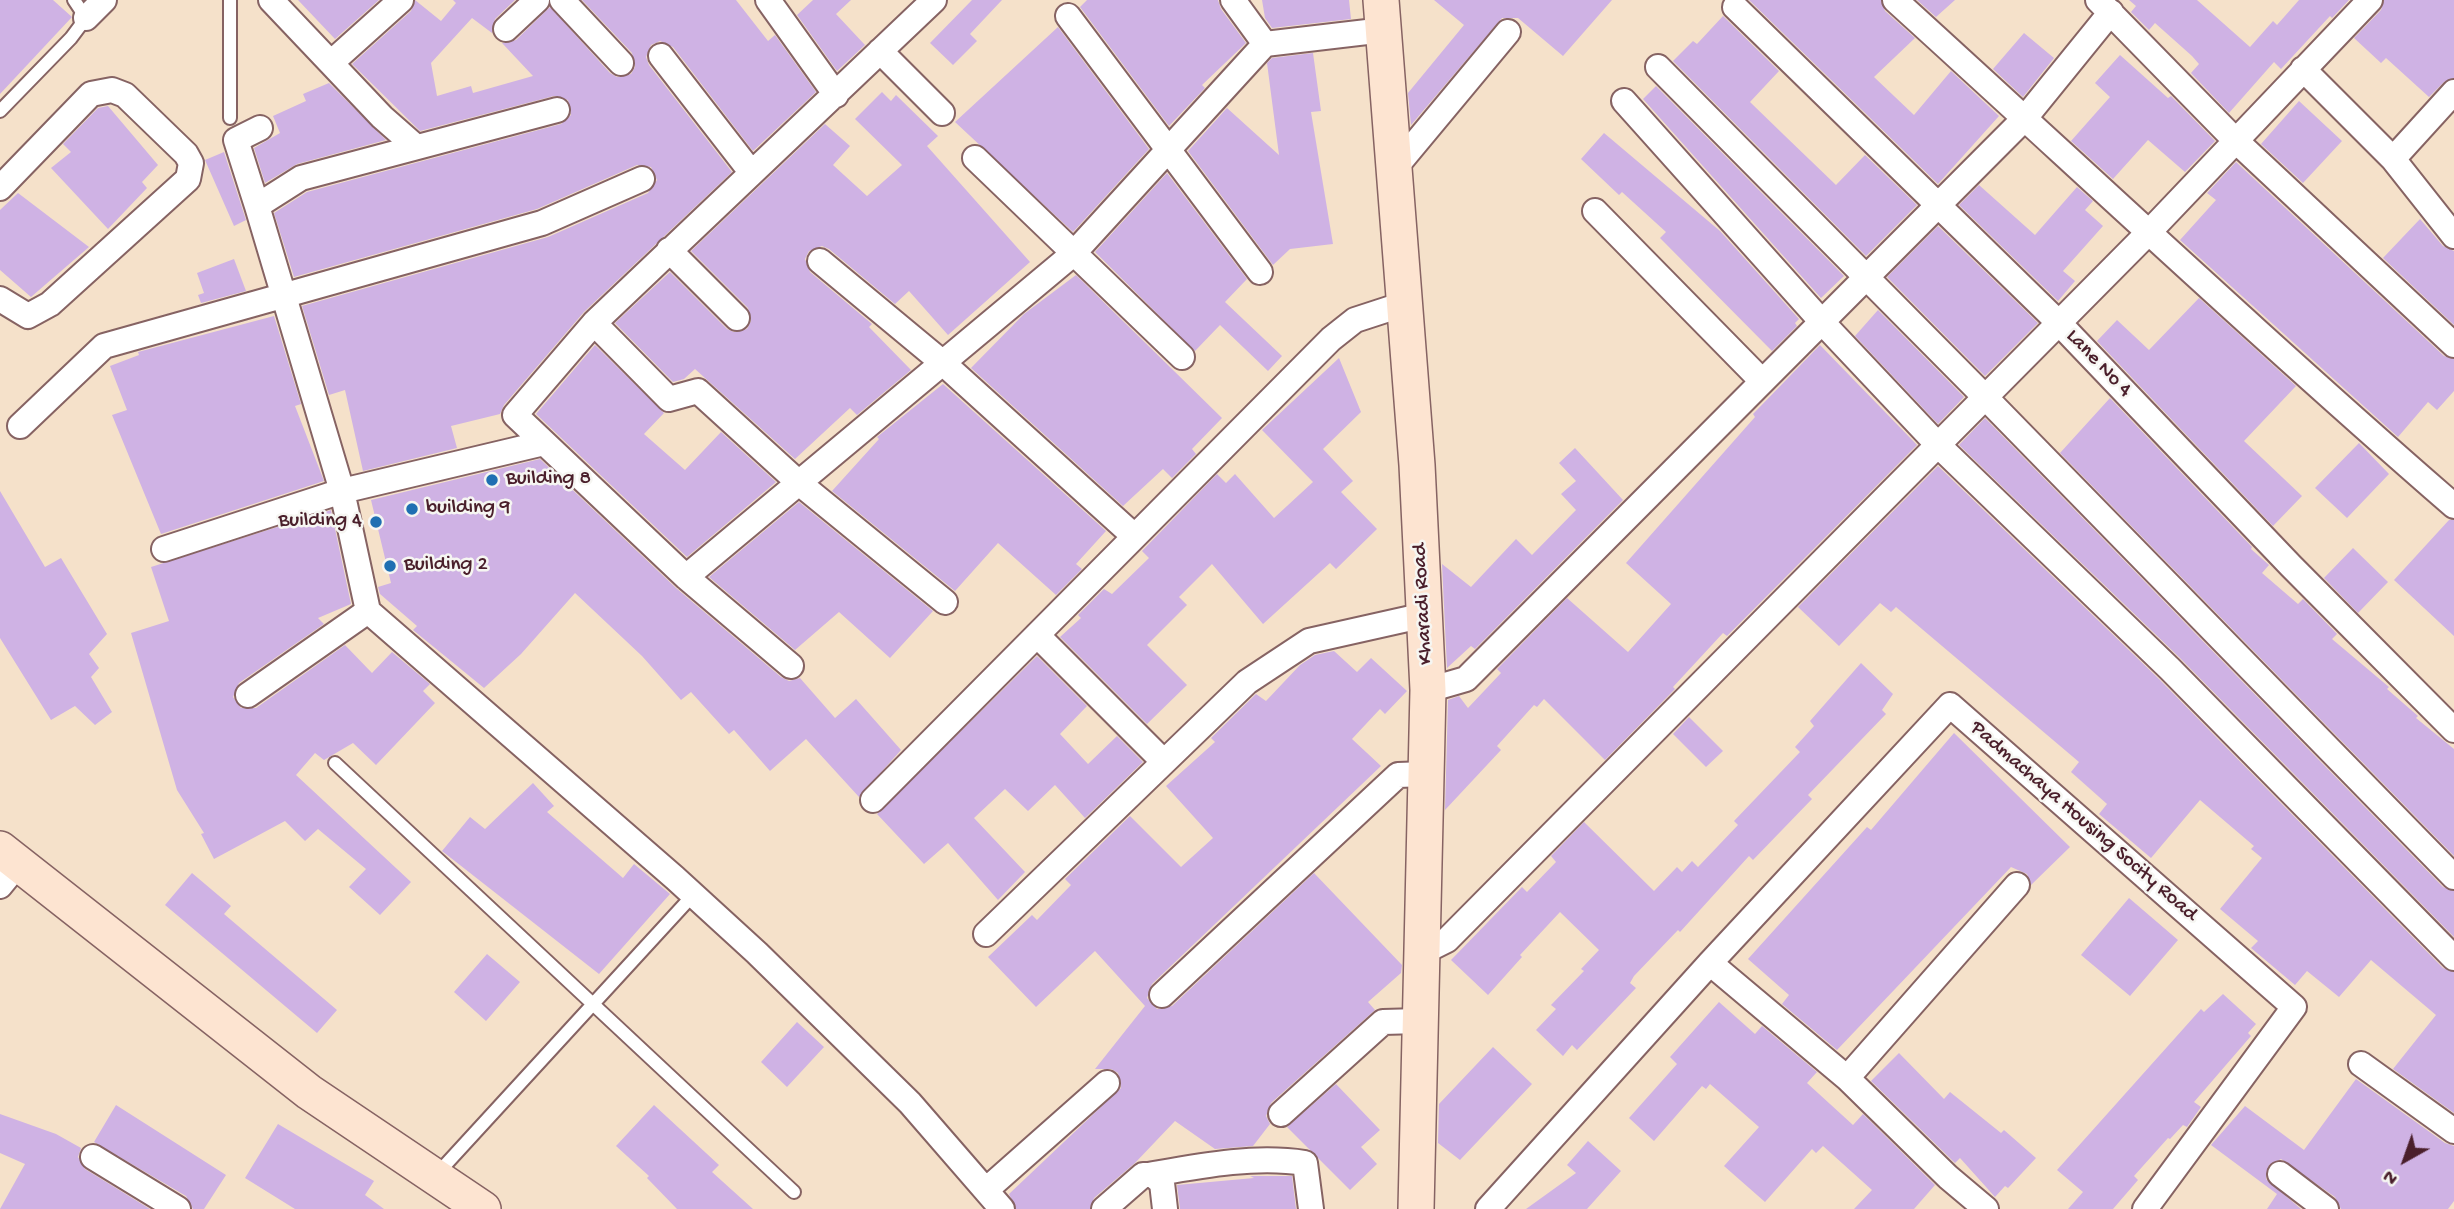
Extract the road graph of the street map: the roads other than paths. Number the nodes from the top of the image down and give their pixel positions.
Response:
1 (104, 0) edge
2 (230, 0) edge
3 (271, 0) edge
4 (401, 0) edge
5 (537, 0) edge
6 (562, 0) edge
7 (768, 0) edge
8 (934, 0) edge
9 (1233, 0) edge
10 (1895, 0) edge
11 (2370, 0) edge
12 (1735, 6) dead end
13 (2105, 6) edge
14 (80, 9) edge
15 (1382, 15) edge
16 (1068, 16) dead end
17 (506, 29) dead end
18 (1508, 32) dead end
19 (1265, 44) junction
20 (880, 51) junction
21 (662, 56) dead end
22 (332, 62) junction
23 (621, 63) dead end
24 (1658, 67) dead end
25 (2303, 69) junction
26 (2454, 92) edge
27 (836, 95) junction
28 (1624, 102) dead end
29 (557, 110) dead end
30 (0, 111) edge
31 (942, 113) dead end
32 (230, 118) dead end
33 (2025, 118) junction
34 (260, 128) dead end
35 (2235, 140) junction
36 (415, 146) junction
37 (1168, 150) junction
38 (975, 158) dead end
39 (2393, 159) junction
40 (1394, 169) junction
41 (751, 172) junction
42 (642, 179) dead end
43 (0, 188) edge
44 (257, 206) junction
45 (1937, 206) junction
46 (1595, 212) dead end
47 (2150, 231) junction
48 (2454, 236) edge
49 (669, 250) junction
50 (1073, 254) junction
51 (820, 261) dead end
52 (1260, 272) dead end
53 (1866, 278) junction
54 (282, 297) junction
55 (0, 299) edge
56 (1404, 304) junction
57 (737, 318) dead end
58 (1822, 322) junction
59 (594, 323) junction
60 (2059, 323) junction
61 (2454, 345) edge
62 (1182, 357) dead end
63 (943, 363) junction
64 (1762, 381) junction
65 (1986, 397) junction
66 (20, 426) dead end
67 (544, 443) junction
68 (1938, 445) junction
69 (799, 483) junction
70 (342, 491) junction
71 (2454, 506) edge
72 (1134, 536) junction
73 (164, 549) dead end
74 (687, 577) junction
75 (944, 602) dead end
76 (368, 611) junction
77 (1426, 615) junction
78 (1037, 635) junction
79 (792, 666) dead end
80 (1428, 690) junction
81 (248, 695) dead end
82 (2454, 730) edge
83 (1164, 762) junction
84 (335, 763) dead end
85 (1426, 774) junction
86 (873, 800) dead end
87 (6, 866) edge
88 (2454, 877) edge
89 (2017, 885) dead end
90 (694, 894) junction
91 (986, 933) dead end
92 (1421, 953) junction
93 (2454, 958) edge
94 (1710, 963) junction
95 (1162, 995) dead end
96 (592, 1005) junction
97 (1419, 1021) junction
98 (2361, 1064) dead end
99 (1847, 1078) junction
100 (1107, 1083) dead end
101 (1281, 1114) dead end
102 (2454, 1131) edge
103 (93, 1157) dead end
104 (2280, 1174) dead end
105 (1148, 1175) junction
106 (434, 1177) junction
107 (986, 1190) junction
108 (794, 1192) dead end
109 (178, 1209) edge
110 (483, 1209) edge
111 (1002, 1209) edge
112 (1104, 1209) edge
113 (1165, 1209) edge
114 (1311, 1209) edge
115 (1416, 1209) edge
116 (1488, 1209) edge
117 (1986, 1209) edge
118 (2145, 1209) edge
119 (2326, 1209) edge

1 - 14 street
2 - 32 lane
3 - 22 street
4 - 22 street
5 - 17 street
6 - 23 street
7 - 27 street
8 - 20 street
9 - 19 street
10 - 33 street
11 - 25 street
12 - 45 street, Lane No 4
13 - 33 street
13 - 35 street
14 - 30 lane
15 - 19 street
15 - 40 street, Kharadi Road
16 - 37 street
18 - 40 street
19 - 37 street
20 - 27 street
20 - 31 street
21 - 41 street
22 - 36 street
24 - 53 street
25 - 35 street
25 - 39 street
26 - 39 street
27 - 41 street
28 - 58 street
29 - 36 street
33 - 45 street
33 - 47 street
34 - 44 street
35 - 47 street
35 - 61 street
36 - 44 street
37 - 50 street
37 - 52 street
38 - 50 street
39 - 48 street
40 - 56 street, Kharadi Road
41 - 49 street
42 - 54 street
43 - 55 street
44 - 54 street
45 - 53 street
45 - 60 street, Lane No 4
46 - 64 street
47 - 60 street
47 - 71 street
49 - 57 street
49 - 59 street
50 - 62 street
50 - 63 street
51 - 63 street
53 - 58 street
53 - 65 street
54 - 66 street
54 - 70 street
56 - 72 street
56 - 77 street, Kharadi Road
58 - 64 street
58 - 68 street
59 - 67 street
59 - 69 street
60 - 65 street
60 - 82 street, Lane No 4
63 - 69 street
63 - 72 street
64 - 80 street
65 - 68 street
65 - 88 street
67 - 70 street
67 - 74 street
68 - 92 street
68 - 93 street
69 - 74 street
69 - 75 street
70 - 73 street
70 - 76 street
72 - 78 street
74 - 79 street
76 - 81 street
76 - 90 street
77 - 80 street, Kharadi Road
77 - 83 street
78 - 83 street
78 - 86 street
80 - 85 street, Kharadi Road
83 - 91 street
84 - 96 lane
85 - 92 street, Kharadi Road
85 - 95 street
87 - 106 street
89 - 99 street
90 - 96 lane
90 - 107 street
92 - 97 street, Kharadi Road
94 - 99 street
94 - 116 street, Padmachaya Housing Socity Road
94 - 118 street, Padmachaya Housing Socity Road
96 - 106 lane
96 - 108 lane
97 - 101 street
97 - 115 street, Kharadi Road
98 - 102 street
99 - 117 street
100 - 107 street
103 - 109 street
104 - 119 street
105 - 112 street
105 - 113 street
105 - 114 street
106 - 110 street
107 - 111 street

